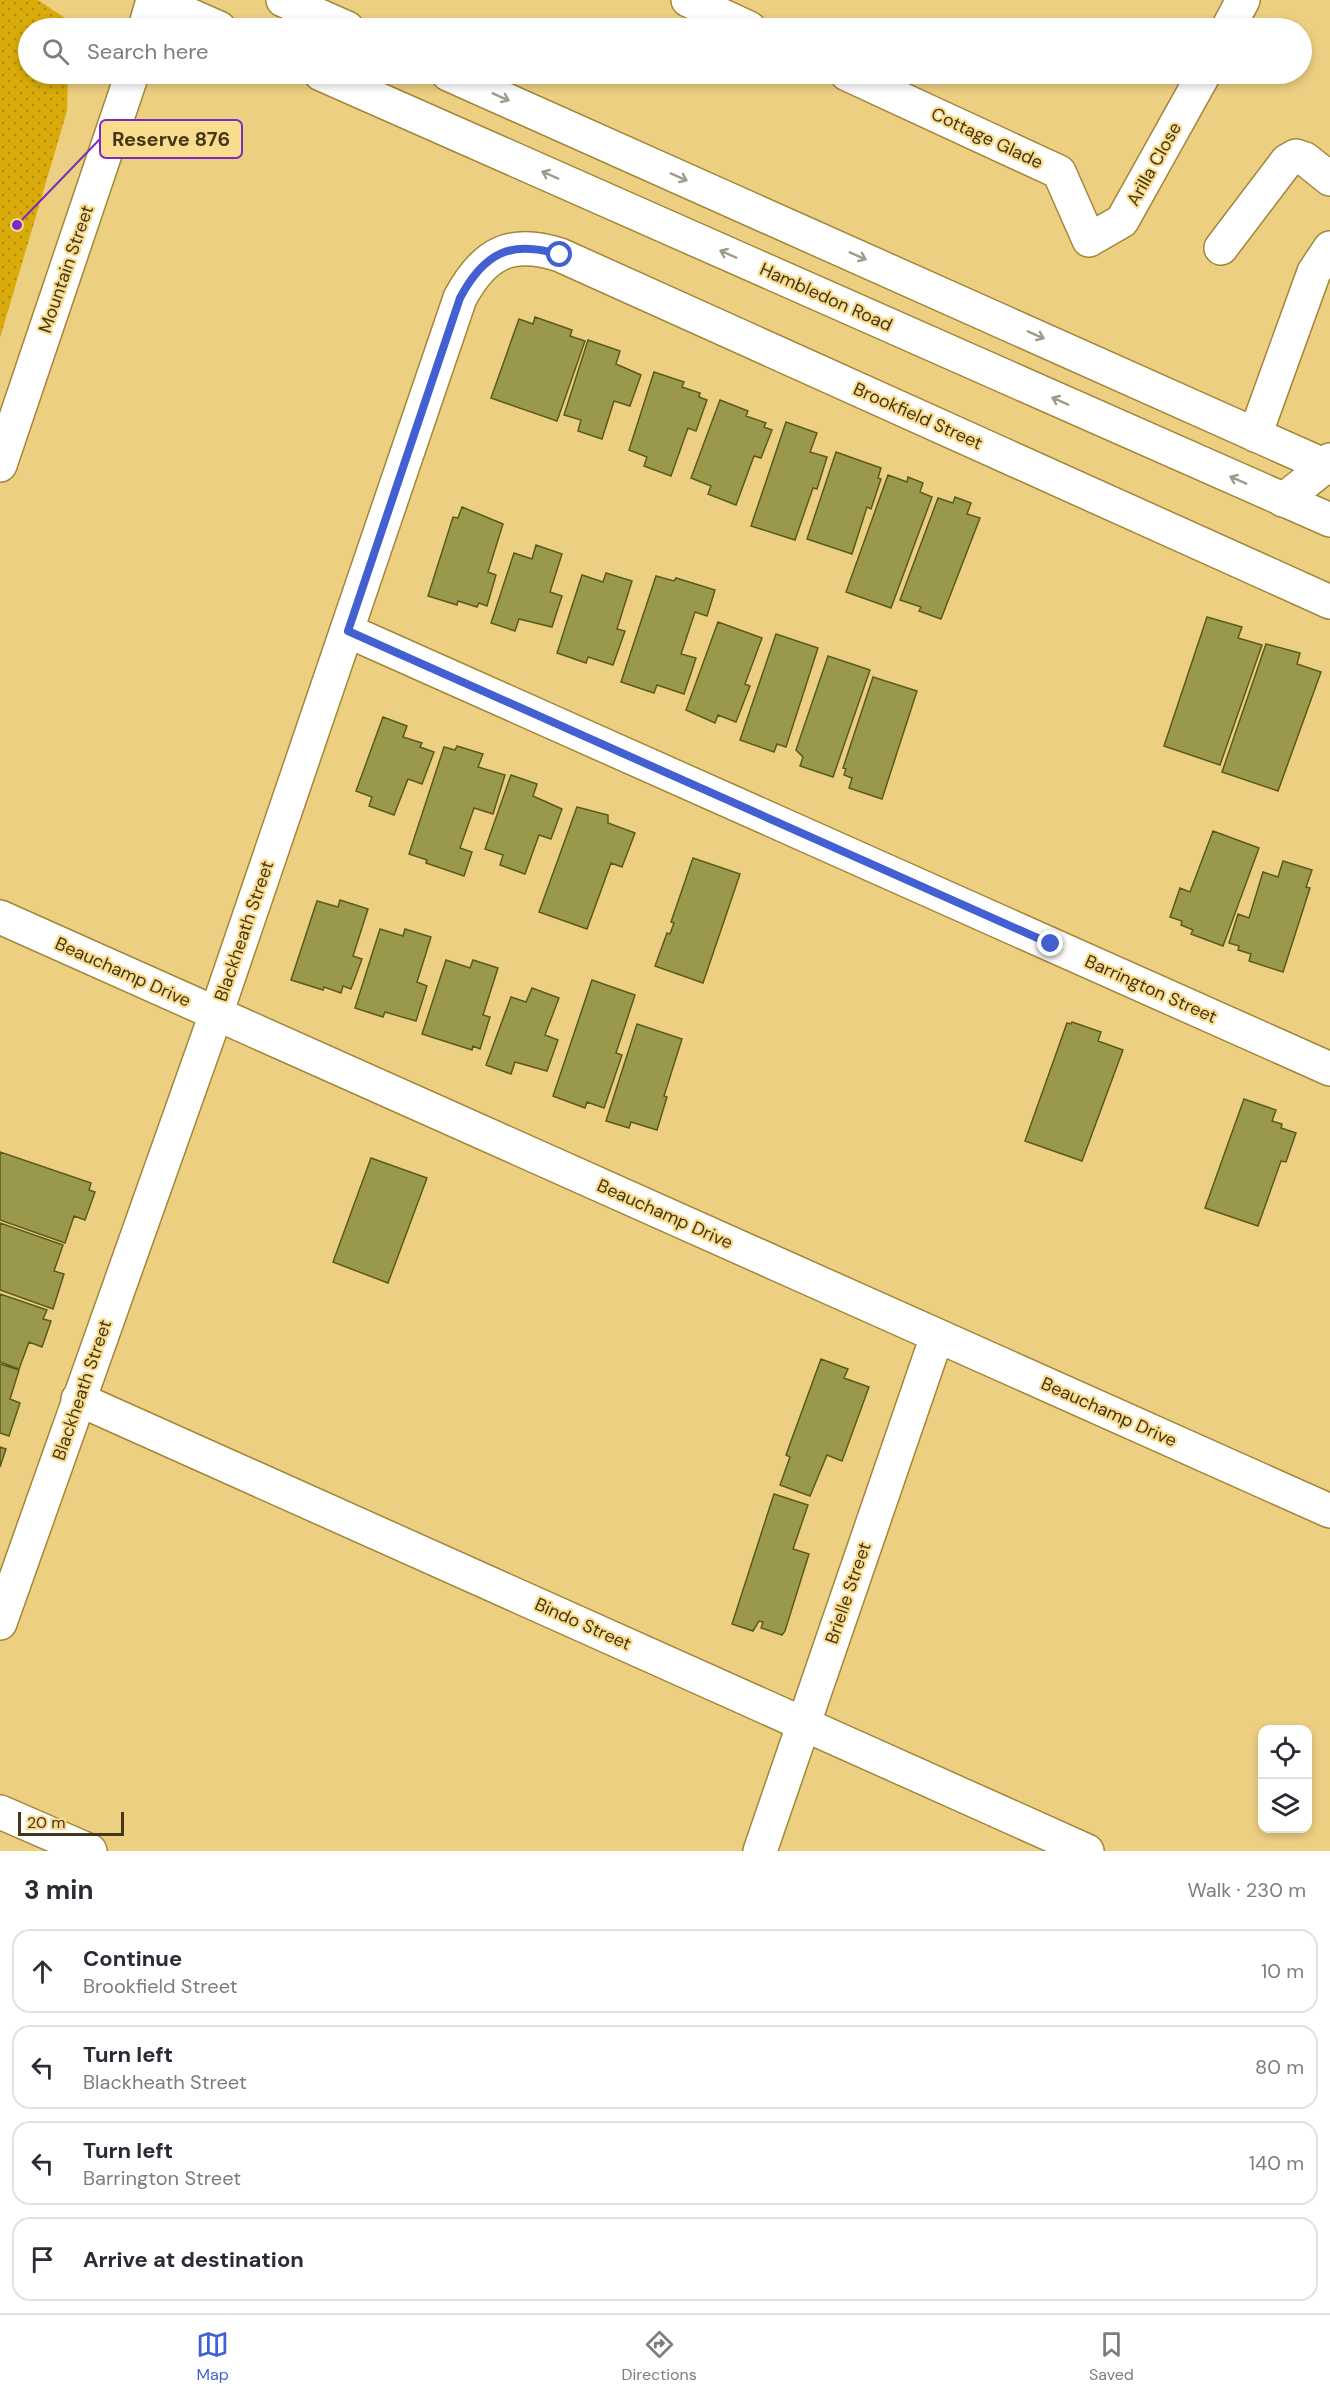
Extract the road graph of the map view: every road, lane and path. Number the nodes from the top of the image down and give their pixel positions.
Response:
1 (154, 0) edge
2 (283, 0) edge
3 (688, 0) edge
4 (1243, 0) edge
5 (148, 18) edge
6 (196, 18) edge
7 (324, 18) edge
8 (727, 18) edge
9 (1233, 18) edge
10 (129, 84) edge
11 (344, 84) edge
12 (470, 84) edge
13 (869, 84) edge
14 (1198, 84) edge
15 (1330, 179) edge
16 (1089, 240) joint
17 (1221, 248) dead end
18 (1330, 248) edge
19 (502, 252) joint
20 (1255, 435) junction
21 (0, 465) edge
22 (1329, 465) edge
23 (1283, 500) junction
24 (1330, 520) edge
25 (1330, 602) edge
26 (348, 631) junction
27 (0, 917) edge
28 (216, 1014) junction
29 (1330, 1069) edge
30 (937, 1336) junction
31 (78, 1399) junction
32 (1330, 1511) edge
33 (0, 1623) edge
34 (804, 1723) junction
35 (0, 1812) edge
36 (90, 1851) edge
37 (760, 1851) edge
38 (1087, 1851) edge

1 - 5 street
1 - 6 street
2 - 7 street
3 - 8 street
4 - 9 street
10 - 21 street, Mountain Street
23 -> 11 street, Hambledon Road
12 -> 20 street
13 - 16 street, Cottage Glade
14 - 16 street, Arilla Close
15 - 17 street
18 - 20 street
19 - 25 street, Brookfield Street
19 - 26 street, Blackheath Street
20 - 22 street
22 - 23 street
23 - 24 street, Hambledon Road
26 - 28 street, Blackheath Street
26 - 29 street, Barrington Street
27 - 28 street, Beauchamp Drive
28 - 30 street, Beauchamp Drive
28 - 31 street, Blackheath Street
30 - 32 street, Beauchamp Drive
30 - 34 street, Brielle Street
31 - 33 street, Blackheath Street
31 - 34 street, Bindo Street
34 - 37 street, Brielle Street
34 - 38 street, Bindo Street
35 - 36 street

